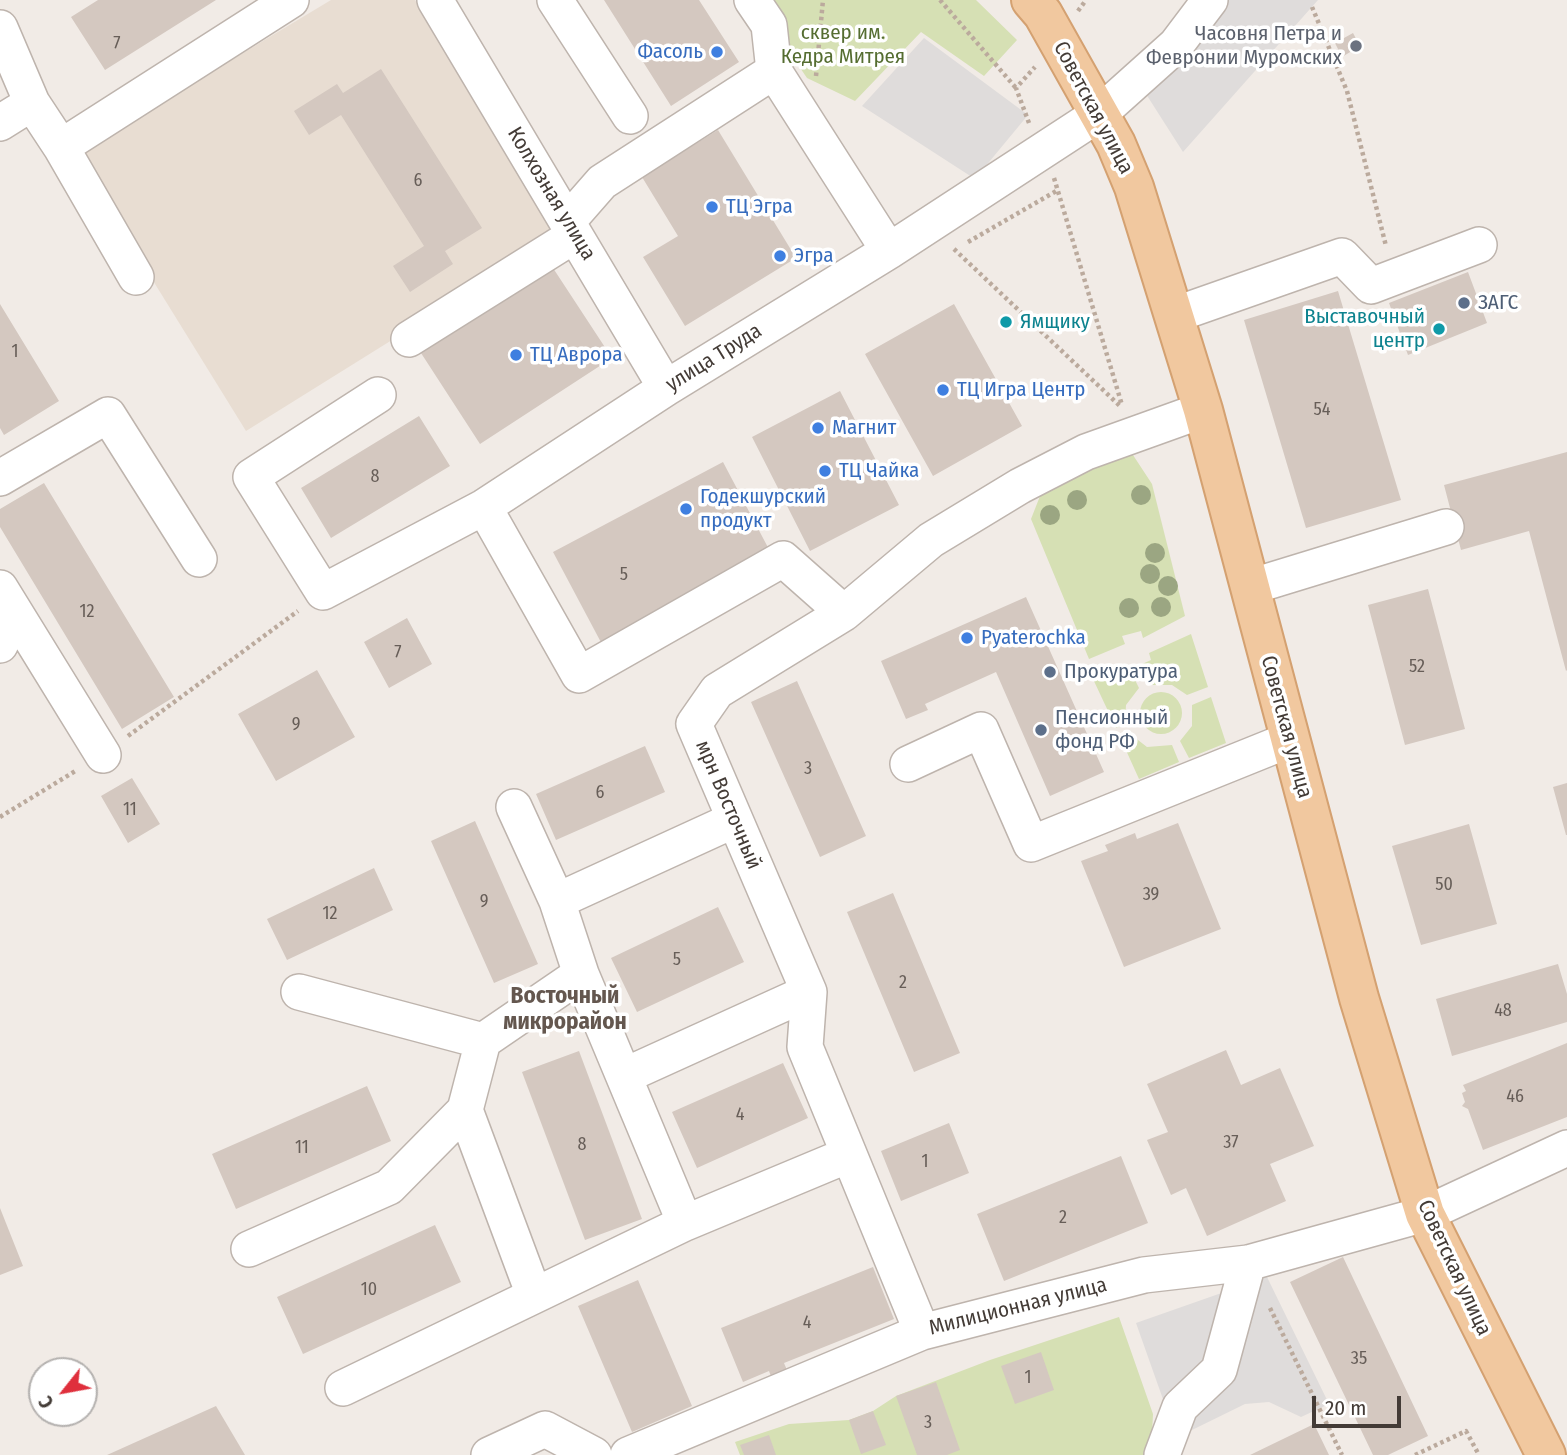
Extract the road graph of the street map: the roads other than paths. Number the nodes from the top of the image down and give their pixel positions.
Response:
1 (291, 0) edge
2 (435, 0) edge
3 (555, 0) edge
4 (752, 0) edge
5 (1031, 0) edge
6 (1210, 0) edge
7 (0, 28) edge
8 (774, 71) junction
9 (32, 103) junction
10 (1099, 114) junction
11 (630, 116) dead end
12 (0, 123) edge
13 (61, 147) junction
14 (571, 228) junction
15 (1479, 245) dead end
16 (889, 251) junction
17 (136, 277) dead end
18 (1174, 315) junction
19 (409, 339) dead end
20 (666, 388) junction
21 (377, 395) dead end
22 (1203, 410) junction
23 (0, 478) edge
24 (485, 507) junction
25 (1446, 527) dead end
26 (199, 559) dead end
27 (1250, 587) junction
28 (5, 608) edge
29 (844, 613) junction
30 (0, 645) edge
31 (1289, 740) junction
32 (103, 755) road end
33 (908, 764) dead end
34 (514, 807) dead end
35 (733, 820) junction
36 (557, 901) junction
37 (581, 974) junction
38 (299, 992) dead end
39 (809, 992) junction
40 (483, 1041) junction
41 (624, 1076) junction
42 (465, 1110) junction
43 (1567, 1148) edge
44 (848, 1155) junction
45 (1425, 1214) junction
46 (685, 1223) junction
47 (249, 1250) dead end
48 (1248, 1263) junction
49 (534, 1295) junction
50 (922, 1332) junction
51 (344, 1388) dead end
52 (647, 1451) edge
53 (489, 1455) edge
54 (594, 1455) edge
55 (1162, 1455) edge
56 (1546, 1455) edge

1 - 13 street
2 - 14 street, Колхозная улица
3 - 11 street
4 - 8 street
5 - 10 main road, Советская улица
6 - 10 street, улица Труда
7 - 9 street
8 - 14 street
8 - 16 street
9 - 12 street
9 - 13 street
10 - 16 street, улица Труда
10 - 18 main road, Советская улица
13 - 17 street
14 - 19 street
14 - 20 street, Колхозная улица
15 - 18 street
16 - 20 street, улица Труда
18 - 22 main road, Советская улица
20 - 24 street, улица Труда
21 - 24 street, улица Труда
22 - 27 main road, Советская улица
22 - 29 street, мрн Восточный
23 - 26 street
24 - 29 street
25 - 27 street
27 - 31 main road, Советская улица
28 - 30 street
28 - 32 street
29 - 35 street, мрн Восточный
31 - 33 street
31 - 45 main road, Советская улица
34 - 36 street
35 - 36 street
35 - 39 street, мрн Восточный
36 - 37 street
37 - 40 street
37 - 41 street
38 - 40 street
39 - 41 street
39 - 44 street, мрн Восточный
40 - 42 street
41 - 46 street
42 - 47 street
42 - 49 street
43 - 45 street, Милиционная улица
44 - 46 street
44 - 50 street, мрн Восточный
45 - 48 street, Милиционная улица
45 - 56 main road, Советская улица
46 - 49 street
48 - 50 street, Милиционная улица
48 - 55 street
49 - 51 street
50 - 52 street, Милиционная улица
53 - 54 street

